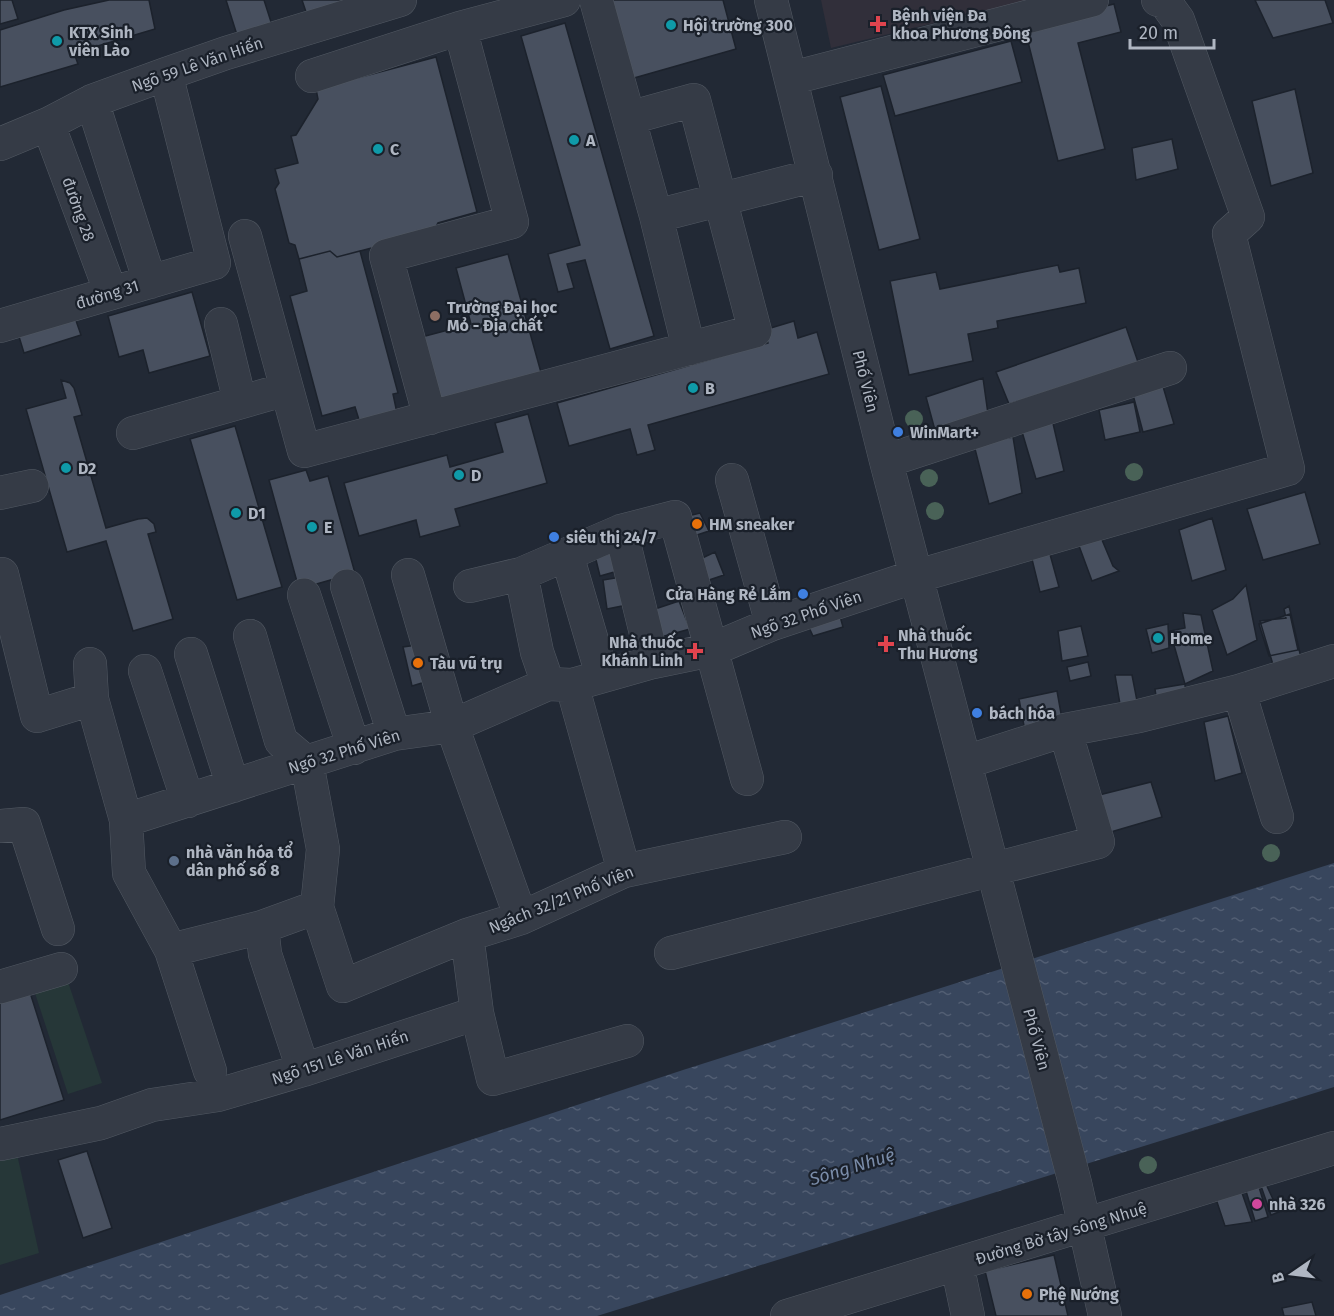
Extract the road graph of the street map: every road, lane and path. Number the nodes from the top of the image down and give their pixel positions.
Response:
1 (400, 0) edge
2 (564, 0) edge
3 (596, 0) edge
4 (771, 0) edge
5 (1092, 0) edge
6 (1158, 0) edge
7 (460, 28) junction
8 (166, 74) junction
9 (312, 76) dead end
10 (792, 78) junction
11 (92, 101) junction
12 (629, 118) junction
13 (48, 124) junction
14 (0, 144) edge
15 (816, 175) junction
16 (720, 199) junction
17 (656, 216) junction
18 (245, 236) dead end
19 (150, 282) junction
20 (111, 293) junction
21 (1, 324) edge
22 (221, 324) dead end
23 (688, 349) junction
24 (1170, 368) dead end
25 (287, 389) junction
26 (240, 402) junction
27 (430, 418) junction
28 (133, 433) dead end
29 (886, 461) junction
30 (732, 480) dead end
31 (32, 486) dead end
32 (0, 492) edge
33 (621, 531) junction
34 (567, 555) junction
35 (2, 574) dead end
36 (521, 574) junction
37 (408, 575) dead end
38 (918, 578) junction
39 (347, 586) dead end
40 (470, 586) dead end
41 (304, 595) dead end
42 (772, 624) junction
43 (250, 636) dead end
44 (711, 650) junction
45 (191, 654) dead end
46 (1334, 661) edge
47 (654, 662) junction
48 (90, 664) dead end
49 (144, 671) dead end
50 (574, 681) junction
51 (1239, 691) junction
52 (92, 699) junction
53 (452, 726) junction
54 (1065, 730) junction
55 (394, 734) junction
56 (354, 748) junction
57 (966, 762) junction
58 (307, 763) junction
59 (747, 779) dead end
60 (233, 786) junction
61 (188, 801) junction
62 (1277, 817) dead end
63 (126, 820) junction
64 (0, 826) edge
65 (785, 837) dead end
66 (624, 871) junction
67 (993, 871) junction
68 (317, 907) junction
69 (521, 918) junction
70 (262, 927) junction
71 (58, 929) dead end
72 (467, 935) junction
73 (171, 950) junction
74 (671, 953) dead end
75 (61, 969) dead end
76 (0, 987) edge
77 (477, 1013) junction
78 (627, 1041) dead end
79 (300, 1060) dead end
80 (210, 1071) dead end
81 (0, 1144) edge
82 (1334, 1148) edge
83 (1084, 1226) junction
84 (957, 1264) junction
85 (787, 1316) edge
86 (968, 1316) edge
87 (1105, 1316) edge

1 - 8 street, Ngõ 59 Lê Văn Hiến
2 - 7 street
3 - 12 street
4 - 10 street, Phố Viên
5 - 10 street
6 - 38 street, Ngõ 32 Phố Viên
7 - 9 street
7 - 27 street
8 - 11 street, Ngõ 59 Lê Văn Hiến
8 - 19 street, đường 31
10 - 15 street, Phố Viên
11 - 13 street, Ngõ 59 Lê Văn Hiến
11 - 19 street
12 - 16 street
12 - 17 street
13 - 14 street, Ngõ 59 Lê Văn Hiến
13 - 20 street, đường 28
15 - 16 street
15 - 29 street, Phố Viên
16 - 17 street
16 - 23 street
17 - 23 street
18 - 25 street
19 - 20 street, đường 31
20 - 21 street, đường 31
22 - 26 street
23 - 27 street
24 - 29 street
25 - 26 street
25 - 27 street
26 - 28 street
29 - 38 street, Phố Viên
30 - 42 street
31 - 32 street
33 - 34 street
33 - 44 street
33 - 47 street
34 - 36 street
34 - 50 street
35 - 52 street
36 - 40 street
36 - 50 street
37 - 53 street
38 - 42 street, Ngõ 32 Phố Viên
38 - 57 street, Phố Viên
39 - 55 street
41 - 56 street
42 - 44 street, Ngõ 32 Phố Viên
43 - 58 street
44 - 47 street, Ngõ 32 Phố Viên
44 - 59 street
45 - 60 street
46 - 51 street
47 - 50 street, Ngõ 32 Phố Viên
48 - 52 street
49 - 61 street
50 - 53 street, Ngõ 32 Phố Viên
50 - 66 street
51 - 54 street
51 - 62 street
52 - 63 street
53 - 55 street, Ngõ 32 Phố Viên
53 - 69 street
54 - 57 street
54 - 67 street
55 - 56 street, Ngõ 32 Phố Viên
56 - 58 street, Ngõ 32 Phố Viên
57 - 67 street, Phố Viên
58 - 60 street, Ngõ 32 Phố Viên
58 - 68 street
60 - 61 street, Ngõ 32 Phố Viên
61 - 63 street, Ngõ 32 Phố Viên
63 - 73 street
64 - 71 street
65 - 66 street, Ngách 32/21 Phố Viên
66 - 69 street, Ngách 32/21 Phố Viên
67 - 74 street
67 - 83 street, Phố Viên
68 - 70 street
68 - 72 street, Ngách 32/21 Phố Viên
69 - 72 street, Ngách 32/21 Phố Viên
70 - 73 street
70 - 79 street
72 - 77 street
73 - 80 street
75 - 76 street
77 - 78 street
77 - 81 street, Ngõ 151 Lê Văn Hiến
82 - 83 street, Đường Bờ tây sông Nhuệ
83 - 84 street, Đường Bờ tây sông Nhuệ
83 - 87 street, Phố Viên
84 - 85 street, Đường Bờ tây sông Nhuệ
84 - 86 street

